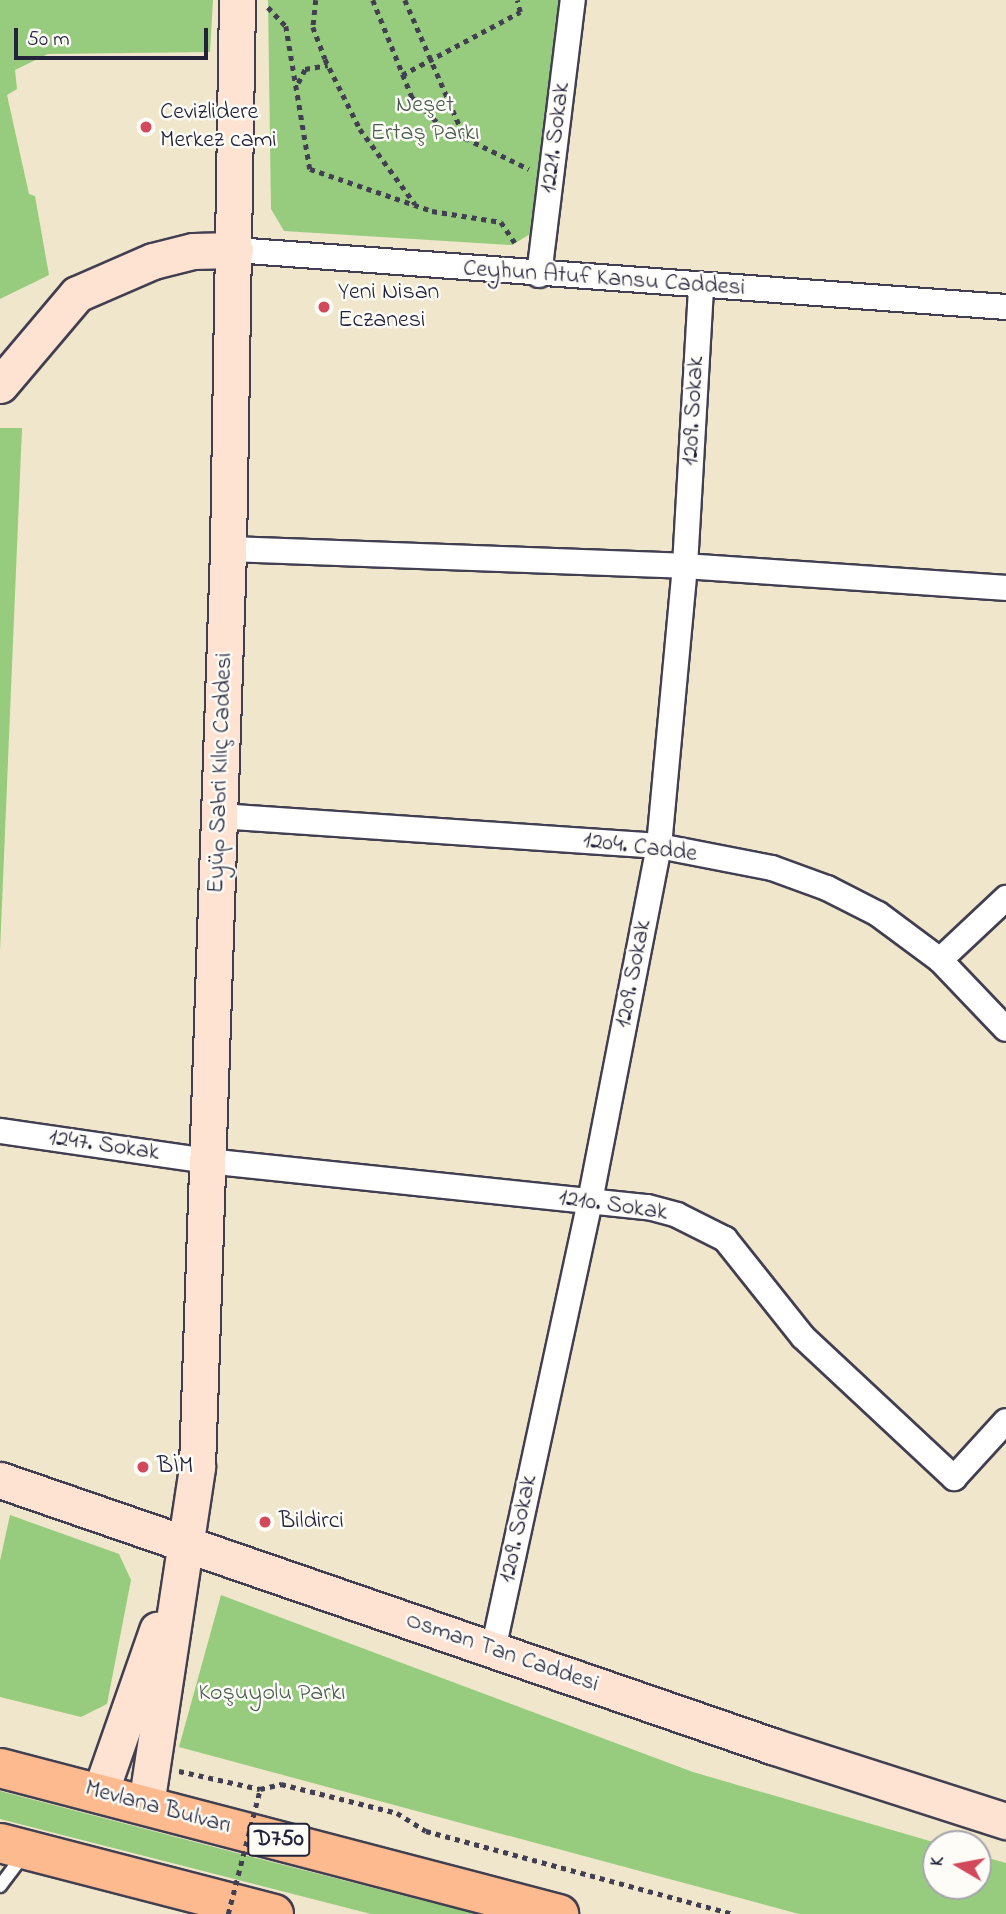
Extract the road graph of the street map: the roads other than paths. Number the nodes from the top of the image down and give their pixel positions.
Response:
1 (573, 0) edge
2 (253, 3) edge
3 (235, 250) junction
4 (539, 275) junction
5 (701, 287) junction
6 (1006, 307) edge
7 (1, 380) edge
8 (228, 548) junction
9 (685, 566) junction
10 (1006, 588) edge
11 (220, 816) junction
12 (659, 846) junction
13 (1006, 898) edge
14 (940, 960) junction
15 (1006, 1029) edge
16 (0, 1131) edge
17 (207, 1161) junction
18 (590, 1201) junction
19 (1006, 1421) edge
20 (0, 1480) edge
21 (187, 1545) junction
22 (493, 1650) junction
23 (123, 1729) junction
24 (156, 1739) junction
25 (0, 1768) edge
26 (100, 1793) junction
27 (146, 1805) junction
28 (1006, 1821) edge
29 (14, 1847) edge
30 (0, 1886) edge
31 (274, 1914) edge
32 (559, 1914) edge

1 - 4 street, 1221. Sokak
2 - 3 street, Eyüp Sabri Kılıç Caddesi
3 - 4 street, Ceyhun Atuf Kansu Caddesi
3 - 7 street, Ceyhun Atuf Kansu Caddesi
3 - 8 street, Eyüp Sabri Kılıç Caddesi
4 - 5 street, Ceyhun Atuf Kansu Caddesi
5 - 6 street, Ceyhun Atuf Kansu Caddesi
5 - 9 street, 1209. Sokak
8 - 9 street
8 - 11 street, Eyüp Sabri Kılıç Caddesi
9 - 10 street
9 - 12 street, 1209. Sokak
11 - 12 street, 1204. Cadde
11 - 17 street, Eyüp Sabri Kılıç Caddesi
12 - 14 street, 1204. Cadde
12 - 18 street, 1209. Sokak
13 - 14 street
14 - 15 street, 1204. Cadde
16 - 17 street, 1247. Sokak
17 - 18 street, 1210. Sokak
17 - 21 street, Eyüp Sabri Kılıç Caddesi
18 - 19 street, 1210. Sokak
18 - 22 street, 1209. Sokak
20 - 21 street, Osman Tan Caddesi
21 - 22 street, Osman Tan Caddesi
21 - 23 street, Eyüp Sabri Kılıç Caddesi
21 - 24 street, Eyüp Sabri Kılıç Caddesi
22 - 28 street, Osman Tan Caddesi
23 - 24 street
23 - 26 street, Eyüp Sabri Kılıç Caddesi
24 - 27 street, Eyüp Sabri Kılıç Caddesi
25 - 26 highway, Mevlana Bulvarı / D750
26 - 27 highway, Mevlana Bulvarı / D750
27 - 32 highway, Mevlana Bulvarı / D750
29 - 30 lane
29 - 31 highway

